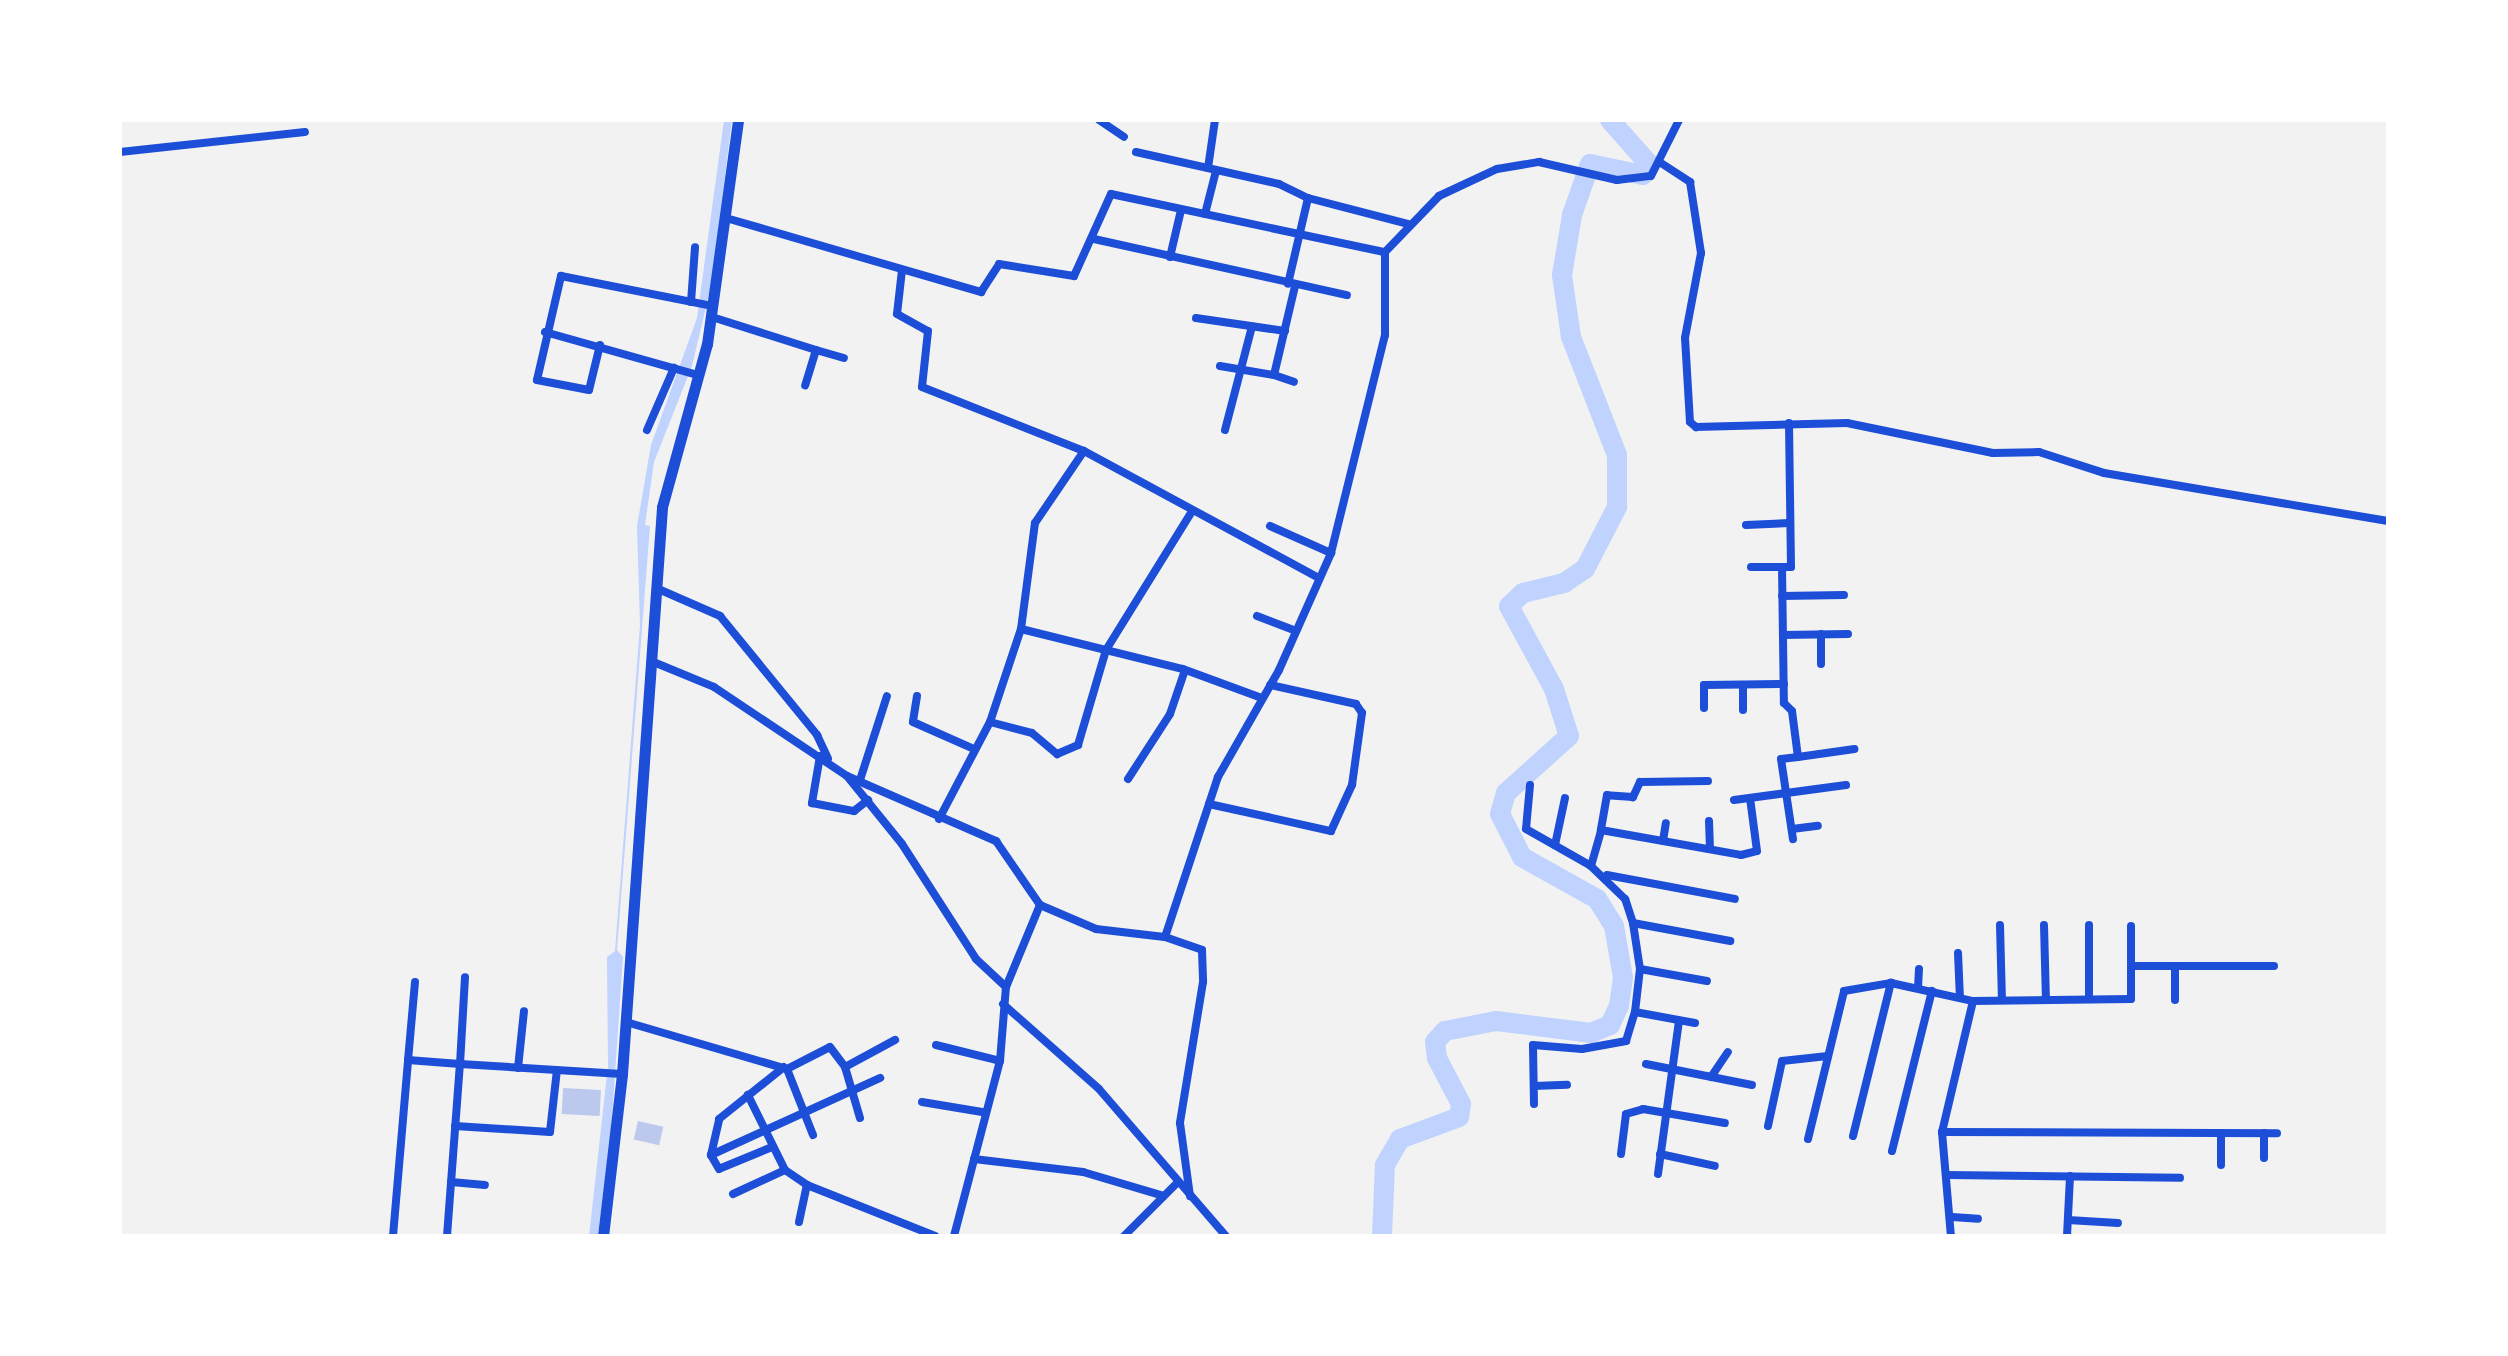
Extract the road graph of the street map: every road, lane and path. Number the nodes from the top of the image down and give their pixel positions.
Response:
1 (738, 120) edge
2 (1099, 120) edge
3 (1215, 120) edge
4 (1679, 120) edge
5 (306, 132) dead end
6 (1124, 137) dead end
7 (120, 152) edge
8 (1136, 152) dead end
9 (1661, 163) junction
10 (1212, 170) junction
11 (1308, 198) junction
12 (1181, 210) junction
13 (1206, 214) junction
14 (726, 218) junction
15 (1408, 224) junction
16 (1298, 234) junction
17 (1094, 239) junction
18 (695, 247) dead end
19 (1385, 252) junction
20 (1170, 257) junction
21 (902, 270) junction
22 (1292, 285) junction
23 (1347, 295) dead end
24 (694, 303) junction
25 (712, 310) junction
26 (1196, 318) dead end
27 (1252, 326) junction
28 (1285, 331) junction
29 (545, 332) junction
30 (600, 346) junction
31 (816, 350) junction
32 (844, 358) dead end
33 (1220, 366) dead end
34 (677, 369) junction
35 (1238, 370) junction
36 (695, 374) junction
37 (1274, 375) junction
38 (1294, 382) dead end
39 (805, 385) dead end
40 (1789, 423) junction
41 (648, 430) dead end
42 (1225, 430) dead end
43 (1084, 451) junction
44 (1190, 513) junction
45 (2388, 521) edge
46 (1790, 522) junction
47 (1746, 525) dead end
48 (1270, 526) dead end
49 (1331, 553) junction
50 (1750, 567) dead end
51 (1782, 567) junction
52 (1320, 578) junction
53 (656, 588) junction
54 (1844, 595) dead end
55 (1782, 596) junction
56 (1257, 616) dead end
57 (1021, 628) junction
58 (1296, 631) junction
59 (1821, 634) junction
60 (1848, 634) dead end
61 (1783, 635) junction
62 (1106, 650) junction
63 (651, 660) junction
64 (1821, 664) dead end
65 (1185, 670) junction
66 (1270, 684) junction
67 (1784, 684) junction
68 (1742, 685) junction
69 (887, 696) dead end
70 (917, 696) dead end
71 (1262, 698) junction
72 (1704, 708) dead end
73 (1743, 710) dead end
74 (990, 722) junction
75 (1854, 749) dead end
76 (974, 750) junction
77 (820, 756) junction
78 (1798, 757) junction
79 (830, 763) junction
80 (847, 776) junction
81 (1128, 778) dead end
82 (860, 780) junction
83 (1708, 781) dead end
84 (1530, 785) dead end
85 (1846, 785) dead end
86 (1786, 793) junction
87 (1565, 798) dead end
88 (1750, 798) junction
89 (868, 800) junction
90 (1734, 800) dead end
91 (1208, 804) junction
92 (940, 819) junction
93 (1709, 821) dead end
94 (1666, 823) dead end
95 (1818, 826) dead end
96 (1601, 830) junction
97 (1663, 841) junction
98 (1555, 845) junction
99 (1710, 850) junction
100 (1590, 866) junction
101 (1605, 874) junction
102 (1735, 899) dead end
103 (1040, 905) junction
104 (1633, 922) junction
105 (2000, 925) dead end
106 (2044, 925) dead end
107 (2089, 926) dead end
108 (2131, 926) dead end
109 (1165, 937) junction
110 (1730, 942) dead end
111 (1958, 954) dead end
112 (2131, 966) junction
113 (2175, 966) junction
114 (2274, 966) dead end
115 (1640, 969) junction
116 (1919, 969) dead end
117 (465, 978) dead end
118 (1707, 981) dead end
119 (415, 982) dead end
120 (1891, 983) junction
121 (1918, 988) junction
122 (1932, 991) junction
123 (1004, 995) junction
124 (1960, 998) junction
125 (2089, 999) junction
126 (1973, 1000) junction
127 (2002, 1000) junction
128 (2046, 1000) junction
129 (2175, 1000) dead end
130 (524, 1011) dead end
131 (1634, 1012) junction
132 (1680, 1020) junction
133 (626, 1022) junction
134 (1695, 1023) dead end
135 (895, 1040) dead end
136 (1626, 1042) junction
137 (936, 1045) dead end
138 (1728, 1052) dead end
139 (1626, 1054) dead end
140 (1828, 1056) junction
141 (408, 1060) junction
142 (1000, 1061) junction
143 (460, 1064) junction
144 (1646, 1064) dead end
145 (844, 1066) junction
146 (518, 1068) junction
147 (785, 1068) junction
148 (556, 1070) junction
149 (1672, 1070) junction
150 (619, 1074) junction
151 (880, 1078) dead end
152 (1711, 1078) junction
153 (1567, 1085) dead end
154 (1534, 1086) junction
155 (1752, 1086) dead end
156 (851, 1091) junction
157 (748, 1095) junction
158 (922, 1102) dead end
159 (1534, 1104) dead end
160 (804, 1112) junction
161 (982, 1112) junction
162 (1665, 1113) junction
163 (860, 1118) dead end
164 (1725, 1123) dead end
165 (455, 1126) junction
166 (1768, 1126) dead end
167 (765, 1129) junction
168 (1942, 1132) junction
169 (2221, 1133) junction
170 (2264, 1134) junction
171 (2277, 1134) dead end
172 (813, 1136) dead end
173 (1853, 1136) dead end
174 (1808, 1139) dead end
175 (772, 1146) junction
176 (1892, 1152) dead end
177 (1621, 1154) dead end
178 (1660, 1154) junction
179 (711, 1155) junction
180 (2264, 1158) dead end
181 (974, 1159) junction
182 (2221, 1164) dead end
183 (1715, 1166) dead end
184 (785, 1170) junction
185 (1658, 1174) dead end
186 (1946, 1175) junction
187 (2070, 1176) junction
188 (2180, 1178) dead end
189 (451, 1182) junction
190 (1178, 1183) junction
191 (485, 1185) dead end
192 (808, 1185) junction
193 (733, 1194) dead end
194 (1189, 1194) junction
195 (1164, 1196) junction
196 (1952, 1218) junction
197 (1978, 1219) dead end
198 (2068, 1220) junction
199 (798, 1222) dead end
200 (2118, 1222) dead end
201 (392, 1236) edge
202 (447, 1236) edge
203 (603, 1236) edge
204 (935, 1236) edge
205 (954, 1236) edge
206 (1124, 1236) edge
207 (1226, 1236) edge
208 (1951, 1236) edge
209 (2067, 1236) edge

1 - 14 main road
2 - 6 street
3 - 10 street
4 - 9 street
5 - 7 street
8 - 10 street
9 - 15 street
9 - 40 street
10 - 11 street
10 - 13 street
11 - 15 street
11 - 16 street
12 - 13 street
12 - 17 street
12 - 20 street
13 - 16 street
14 - 21 street
14 - 25 main road
15 - 19 street
16 - 19 street
16 - 22 street
17 - 20 street
17 - 21 street
18 - 24 street
19 - 49 street
20 - 22 street
21 - 43 street
22 - 23 street
22 - 28 street
24 - 25 street
24 - 29 street
25 - 31 street
25 - 36 main road
26 - 27 street
27 - 28 street
27 - 35 street
28 - 37 street
29 - 30 street
29 - 30 street
30 - 34 street
31 - 32 street
31 - 39 street
33 - 35 street
34 - 36 street
34 - 41 street
35 - 37 street
35 - 42 street
36 - 53 main road
37 - 38 street
40 - 45 street
40 - 46 street
43 - 44 street
43 - 57 street
44 - 52 street
44 - 62 street
46 - 47 street
46 - 51 street
48 - 49 street
49 - 52 street
50 - 51 street
51 - 55 street
52 - 58 street
53 - 63 main road
53 - 79 street
54 - 55 street
55 - 61 street
56 - 58 street
57 - 62 street
57 - 74 street
58 - 66 street
59 - 60 street
59 - 61 street
59 - 64 street
61 - 67 street
62 - 65 street
62 - 74 street
63 - 77 street
63 - 133 main road
65 - 71 street
65 - 81 street
66 - 71 street
66 - 91 street
67 - 68 street
67 - 78 street
68 - 72 street
68 - 73 street
69 - 82 street
70 - 76 street
71 - 91 street
74 - 76 street
75 - 78 street
76 - 92 street
77 - 79 street
77 - 89 street
78 - 86 street
79 - 80 street
80 - 82 street
80 - 89 street
82 - 92 street
83 - 96 street
84 - 98 street
85 - 86 street
86 - 88 street
86 - 95 street
87 - 98 street
88 - 90 street
88 - 99 street
89 - 123 street
91 - 109 street
92 - 103 street
93 - 99 street
94 - 97 street
96 - 97 street
96 - 100 street
97 - 99 street
98 - 100 street
100 - 101 street
101 - 102 street
101 - 104 street
103 - 109 street
103 - 123 street
104 - 110 street
104 - 115 street
105 - 127 street
106 - 128 street
107 - 125 street
108 - 112 street
109 - 194 street
111 - 124 street
112 - 113 street
112 - 125 street
113 - 114 street
113 - 129 street
115 - 118 street
115 - 131 street
116 - 121 street
117 - 143 street
119 - 141 street
120 - 121 street
120 - 140 street
120 - 173 street
121 - 122 street
122 - 124 street
122 - 176 street
123 - 142 street
123 - 190 street
124 - 126 street
125 - 128 street
126 - 127 street
126 - 168 street
127 - 128 street
130 - 146 street
131 - 132 street
131 - 136 street
132 - 134 street
132 - 149 street
133 - 147 street
133 - 150 main road
135 - 145 street
136 - 139 street
136 - 154 street
137 - 142 street
138 - 152 street
140 - 166 street
140 - 174 street
141 - 143 street
141 - 201 street
142 - 161 street
143 - 146 street
143 - 165 street
144 - 149 street
145 - 147 street
145 - 156 street
146 - 148 street
147 - 157 street
147 - 160 street
148 - 150 street
148 - 165 street
149 - 152 street
149 - 162 street
150 - 203 main road
151 - 156 street
152 - 155 street
153 - 154 street
154 - 159 street
156 - 160 street
156 - 163 street
157 - 167 street
157 - 179 street
158 - 161 street
160 - 167 street
160 - 172 street
161 - 181 street
162 - 164 street
162 - 177 street
162 - 178 street
165 - 189 street
167 - 175 street
167 - 179 street
168 - 169 street
168 - 186 street
169 - 170 street
169 - 182 street
170 - 171 street
170 - 180 street
175 - 179 street
175 - 184 street
178 - 183 street
178 - 185 street
181 - 195 street
181 - 205 street
184 - 192 street
184 - 193 street
186 - 187 street
186 - 196 street
187 - 188 street
187 - 198 street
189 - 191 street
189 - 202 street
190 - 194 street
190 - 195 street
192 - 199 street
192 - 204 street
194 - 207 street
195 - 206 street
196 - 197 street
196 - 208 street
198 - 200 street
198 - 209 street

